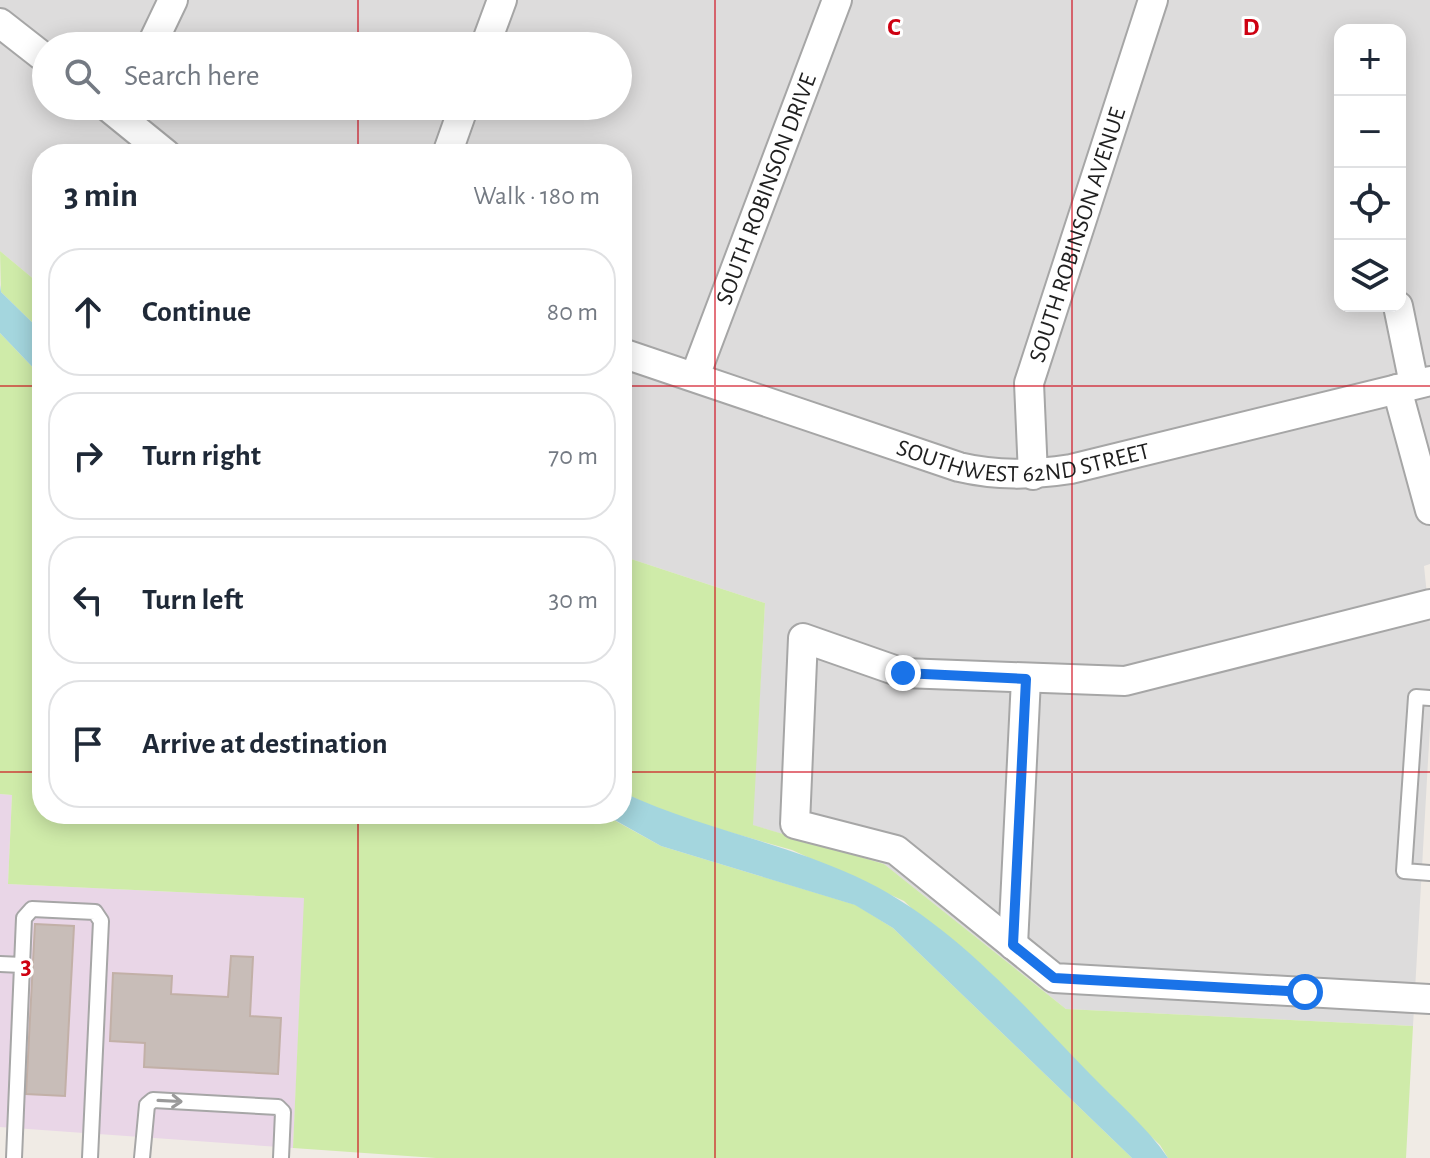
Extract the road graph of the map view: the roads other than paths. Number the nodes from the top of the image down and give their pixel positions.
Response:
1 (173, 0) edge
2 (502, 0) edge
3 (837, 0) edge
4 (1153, 0) edge
5 (0, 23) edge
6 (158, 32) edge
7 (490, 32) edge
8 (32, 48) edge
9 (124, 120) edge
10 (459, 120) edge
11 (154, 144) edge
12 (451, 144) edge
13 (1399, 312) edge
14 (632, 356) edge
15 (695, 376) junction
16 (1413, 385) edge
17 (1033, 475) junction
18 (1430, 510) edge
19 (1430, 604) edge
20 (1026, 679) junction
21 (1430, 698) edge
22 (1430, 873) edge
23 (1013, 945) junction
24 (0, 964) edge
25 (22, 965) junction
26 (1430, 999) edge
27 (14, 1158) edge
28 (90, 1158) edge
29 (142, 1158) edge
30 (281, 1158) edge

1 - 6 street
2 - 7 street
3 - 15 street, SOUTH ROBINSON DRIVE
4 - 17 street, SOUTH ROBINSON AVENUE
5 - 8 street
9 - 11 street
10 - 12 street
13 - 16 street
14 - 15 street, SOUTHWEST 62ND STREET
15 - 17 street, SOUTHWEST 62ND STREET
16 - 17 street, SOUTHWEST 62ND STREET
16 - 18 street
19 - 20 street
20 - 23 street
20 - 23 street
21 - 22 lane
23 - 26 street
24 - 25 lane
25 - 27 lane
25 - 28 lane
29 -> 30 lane

